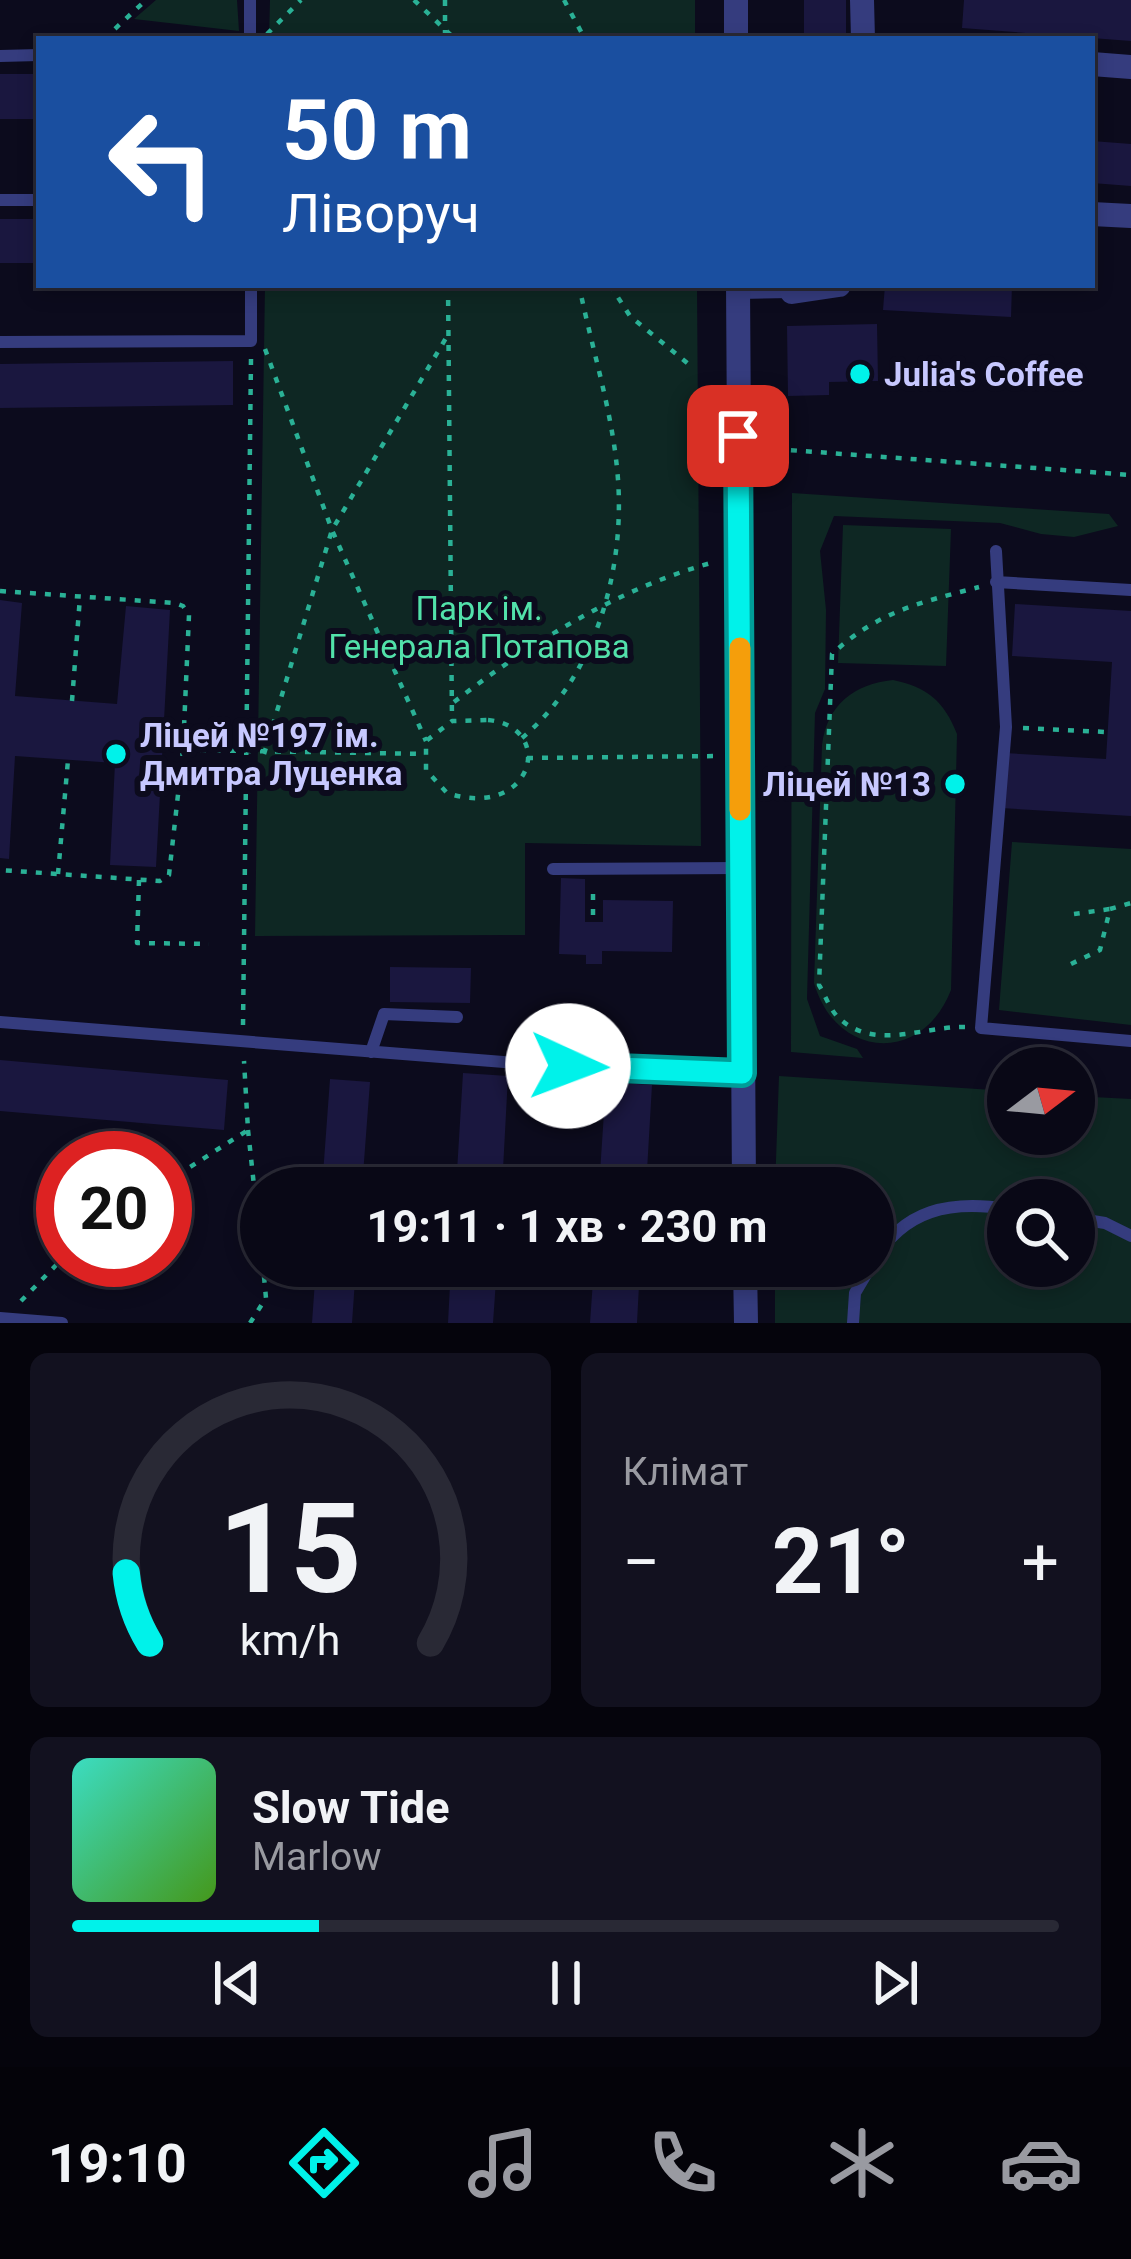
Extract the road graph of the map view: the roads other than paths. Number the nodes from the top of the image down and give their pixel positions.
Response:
1 (250, 0) edge
2 (736, 0) edge
3 (862, 0) edge
4 (250, 36) edge
5 (736, 36) edge
6 (862, 36) edge
7 (36, 55) edge
8 (0, 56) edge
9 (1095, 64) edge
10 (1131, 67) edge
11 (0, 200) edge
12 (36, 200) edge
13 (1095, 214) edge
14 (1131, 216) edge
15 (251, 288) edge
16 (819, 288) edge
17 (738, 289) edge
18 (792, 292) joint
19 (0, 342) edge
20 (996, 550) dead end
21 (996, 582) junction
22 (1131, 590) edge
23 (740, 868) junction
24 (553, 869) dead end
25 (457, 1017) dead end
26 (0, 1022) edge
27 (568, 1026) dead end
28 (1131, 1041) edge
29 (371, 1052) junction
30 (568, 1066) junction
31 (742, 1073) junction
32 (744, 1167) edge
33 (987, 1208) edge
34 (1095, 1221) edge
35 (894, 1233) edge
36 (1131, 1236) edge
37 (745, 1287) edge
38 (859, 1287) edge
39 (2, 1318) edge
40 (62, 1323) edge
41 (746, 1323) edge
42 (853, 1323) edge

1 - 4 lane
2 - 5 street
3 - 6 street
7 - 8 lane
9 - 10 street
11 - 12 lane
13 - 14 street
15 - 19 lane
16 - 18 street
17 - 18 lane
17 - 23 street
20 - 21 lane
21 - 22 lane
21 - 28 lane
23 - 24 lane
23 - 31 street
25 - 29 lane
26 - 29 lane
27 - 30 lane
29 - 30 lane
30 - 31 lane
31 - 32 street
33 - 35 lane
34 - 36 lane
37 - 41 street
38 - 42 lane
39 - 40 lane

